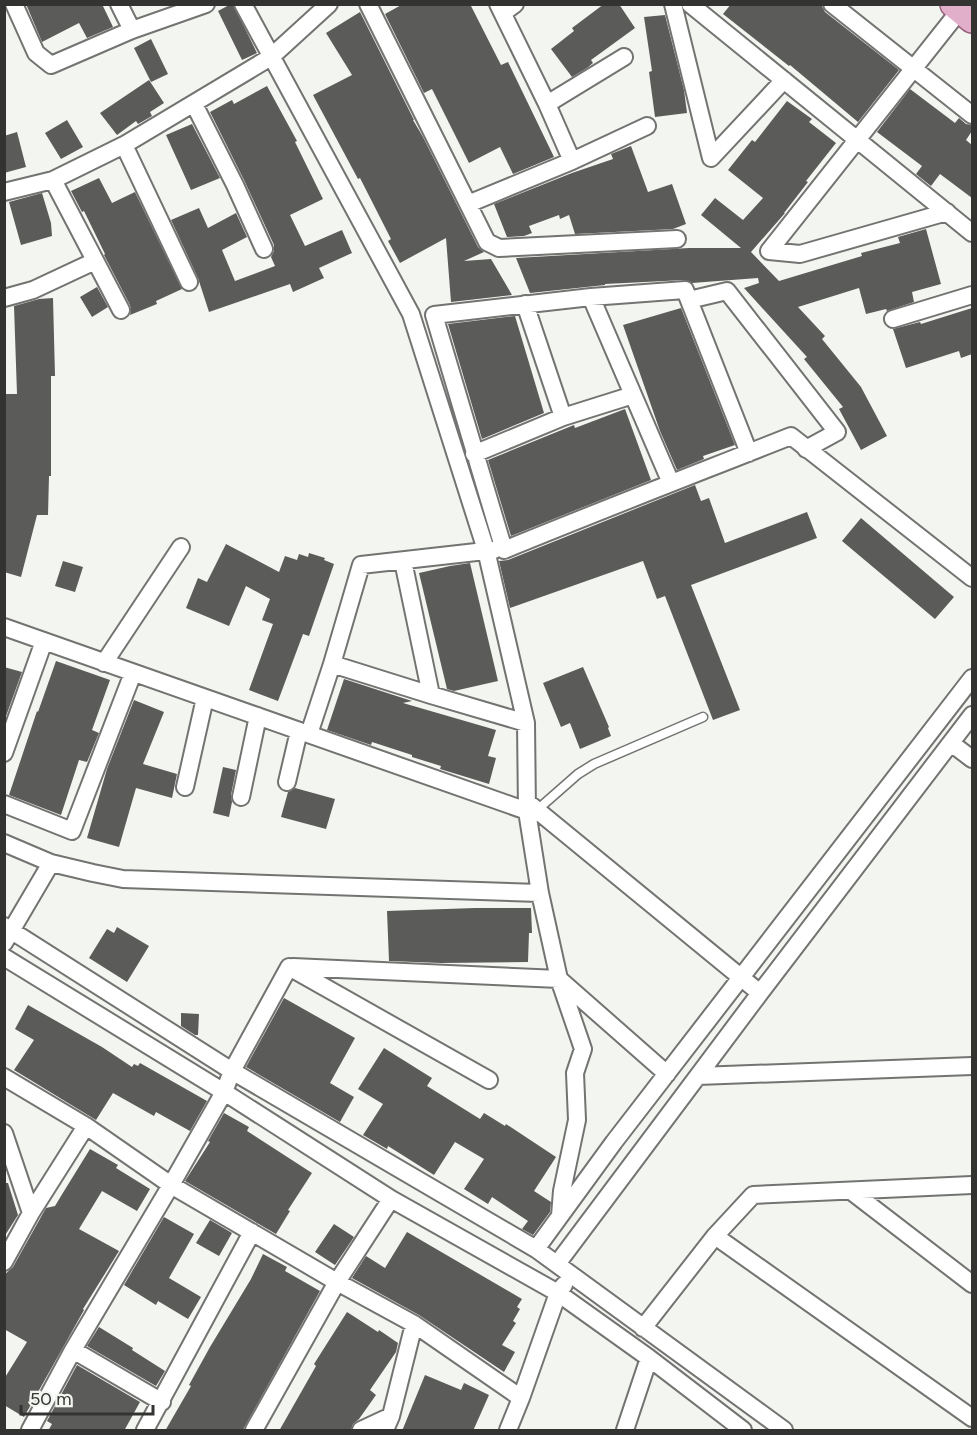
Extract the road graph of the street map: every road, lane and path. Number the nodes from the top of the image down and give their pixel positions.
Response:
1 (14, 4) edge
2 (119, 4) edge
3 (206, 4) edge
4 (243, 4) edge
5 (329, 4) edge
6 (368, 4) edge
7 (673, 4) edge
8 (690, 4) edge
9 (832, 4) edge
10 (505, 8) edge
11 (962, 11) edge
12 (132, 30) junction
13 (272, 57) junction
14 (624, 57) dead end
15 (913, 69) junction
16 (784, 80) junction
17 (194, 104) junction
18 (547, 104) junction
19 (972, 115) edge
20 (647, 126) dead end
21 (857, 139) junction
22 (124, 146) junction
23 (572, 161) junction
24 (53, 180) junction
25 (4, 192) edge
26 (468, 204) junction
27 (947, 212) junction
28 (972, 233) edge
29 (677, 239) dead end
30 (264, 249) dead end
31 (96, 261) junction
32 (189, 282) dead end
33 (972, 294) edge
34 (591, 297) junction
35 (4, 298) edge
36 (689, 300) junction
37 (525, 304) junction
38 (121, 310) dead end
39 (893, 319) dead end
40 (633, 395) junction
41 (563, 417) junction
42 (806, 449) junction
43 (748, 453) junction
44 (474, 454) junction
45 (671, 483) junction
46 (181, 547) dead end
47 (486, 550) junction
48 (504, 550) junction
49 (403, 561) junction
50 (972, 578) edge
51 (4, 627) edge
52 (44, 641) junction
53 (104, 663) junction
54 (332, 664) junction
55 (133, 673) junction
56 (972, 678) edge
57 (431, 696) junction
58 (205, 698) junction
59 (258, 716) junction
60 (703, 717) dead end
61 (526, 723) junction
62 (970, 724) edge
63 (304, 732) junction
64 (951, 742) junction
65 (4, 753) edge
66 (972, 759) edge
67 (287, 782) dead end
68 (185, 787) dead end
69 (241, 797) dead end
70 (4, 804) edge
71 (530, 808) junction
72 (4, 843) edge
73 (51, 863) junction
74 (540, 893) junction
75 (7, 933) edge
76 (4, 957) edge
77 (289, 967) junction
78 (742, 977) junction
79 (559, 979) junction
80 (760, 993) junction
81 (972, 1066) edge
82 (232, 1071) junction
83 (667, 1074) junction
84 (698, 1076) junction
85 (4, 1077) edge
86 (489, 1080) dead end
87 (224, 1092) junction
88 (86, 1126) junction
89 (4, 1133) edge
90 (171, 1185) junction
91 (972, 1185) edge
92 (851, 1191) junction
93 (391, 1199) junction
94 (31, 1213) junction
95 (560, 1216) junction
96 (252, 1232) junction
97 (715, 1236) junction
98 (536, 1249) junction
99 (4, 1262) edge
100 (557, 1264) junction
101 (572, 1275) junction
102 (337, 1282) junction
103 (972, 1284) edge
104 (558, 1293) junction
105 (414, 1324) junction
106 (642, 1329) junction
107 (73, 1350) junction
108 (649, 1358) junction
109 (522, 1398) junction
110 (162, 1401) junction
111 (972, 1418) edge
112 (388, 1423) edge
113 (30, 1431) edge
114 (145, 1431) edge
115 (254, 1431) edge
116 (361, 1431) edge
117 (508, 1431) edge
118 (626, 1431) edge
119 (743, 1431) edge
120 (784, 1431) edge

1 - 12 street
2 - 12 street
3 - 12 street
4 - 13 street
5 - 13 street
6 - 26 street
7 - 16 street
8 - 16 street
9 - 15 street
10 - 18 street
11 - 15 street
13 - 17 street
13 - 47 street
14 - 18 street
15 - 19 street
15 - 21 street
16 - 21 street
17 - 22 street
17 - 30 street
18 - 23 street
20 - 23 street
21 - 27 street
21 - 27 street
22 - 24 street
22 - 32 street
23 - 26 street
24 - 25 street
24 - 31 street
26 - 29 street
27 - 28 street
31 - 35 street
31 - 38 street
33 - 39 street
34 - 36 street
34 - 37 street
34 - 40 street
36 - 42 street
36 - 43 street
37 - 41 street
37 - 44 street
40 - 41 street
40 - 45 street
41 - 44 street
42 - 43 street
42 - 50 street
43 - 45 street
44 - 48 street
45 - 48 street
46 - 53 street
47 - 48 street
47 - 49 street
47 - 61 street
49 - 54 street
49 - 57 street
51 - 52 street
52 - 53 street
52 - 65 street
53 - 55 street
54 - 57 street
54 - 63 street
55 - 58 street
55 - 70 street
56 - 78 street
57 - 61 street
58 - 59 street
58 - 68 street
59 - 63 street
59 - 69 street
60 - 71 lane
61 - 71 street
62 - 64 street
63 - 67 street
63 - 71 street
64 - 66 street
64 - 80 street
71 - 74 street
71 - 78 street
72 - 73 street
73 - 74 street
73 - 75 street
74 - 79 street
75 - 82 street
76 - 87 street
77 - 79 street
77 - 82 street
77 - 86 street
78 - 80 street
78 - 83 street
79 - 83 street
79 - 95 street
80 - 84 street
81 - 84 street
82 - 87 street
82 - 98 street
83 - 95 street
84 - 100 street
85 - 88 street
87 - 90 street
87 - 93 street
88 - 90 street
88 - 94 street
89 - 94 street
90 - 96 street
90 - 107 street
91 - 92 street
92 - 97 street
92 - 103 street
93 - 102 street
93 - 104 street
94 - 99 street
95 - 98 street
96 - 102 street
96 - 110 street
97 - 106 street
97 - 111 street
98 - 100 street
100 - 101 street
101 - 104 street
101 - 106 street
102 - 105 street
102 - 115 street
104 - 108 street
104 - 109 street
105 - 109 street
105 - 112 street
106 - 120 street
107 - 110 street
107 - 113 street
108 - 118 street
108 - 119 street
109 - 117 street
110 - 114 street
112 - 116 street

